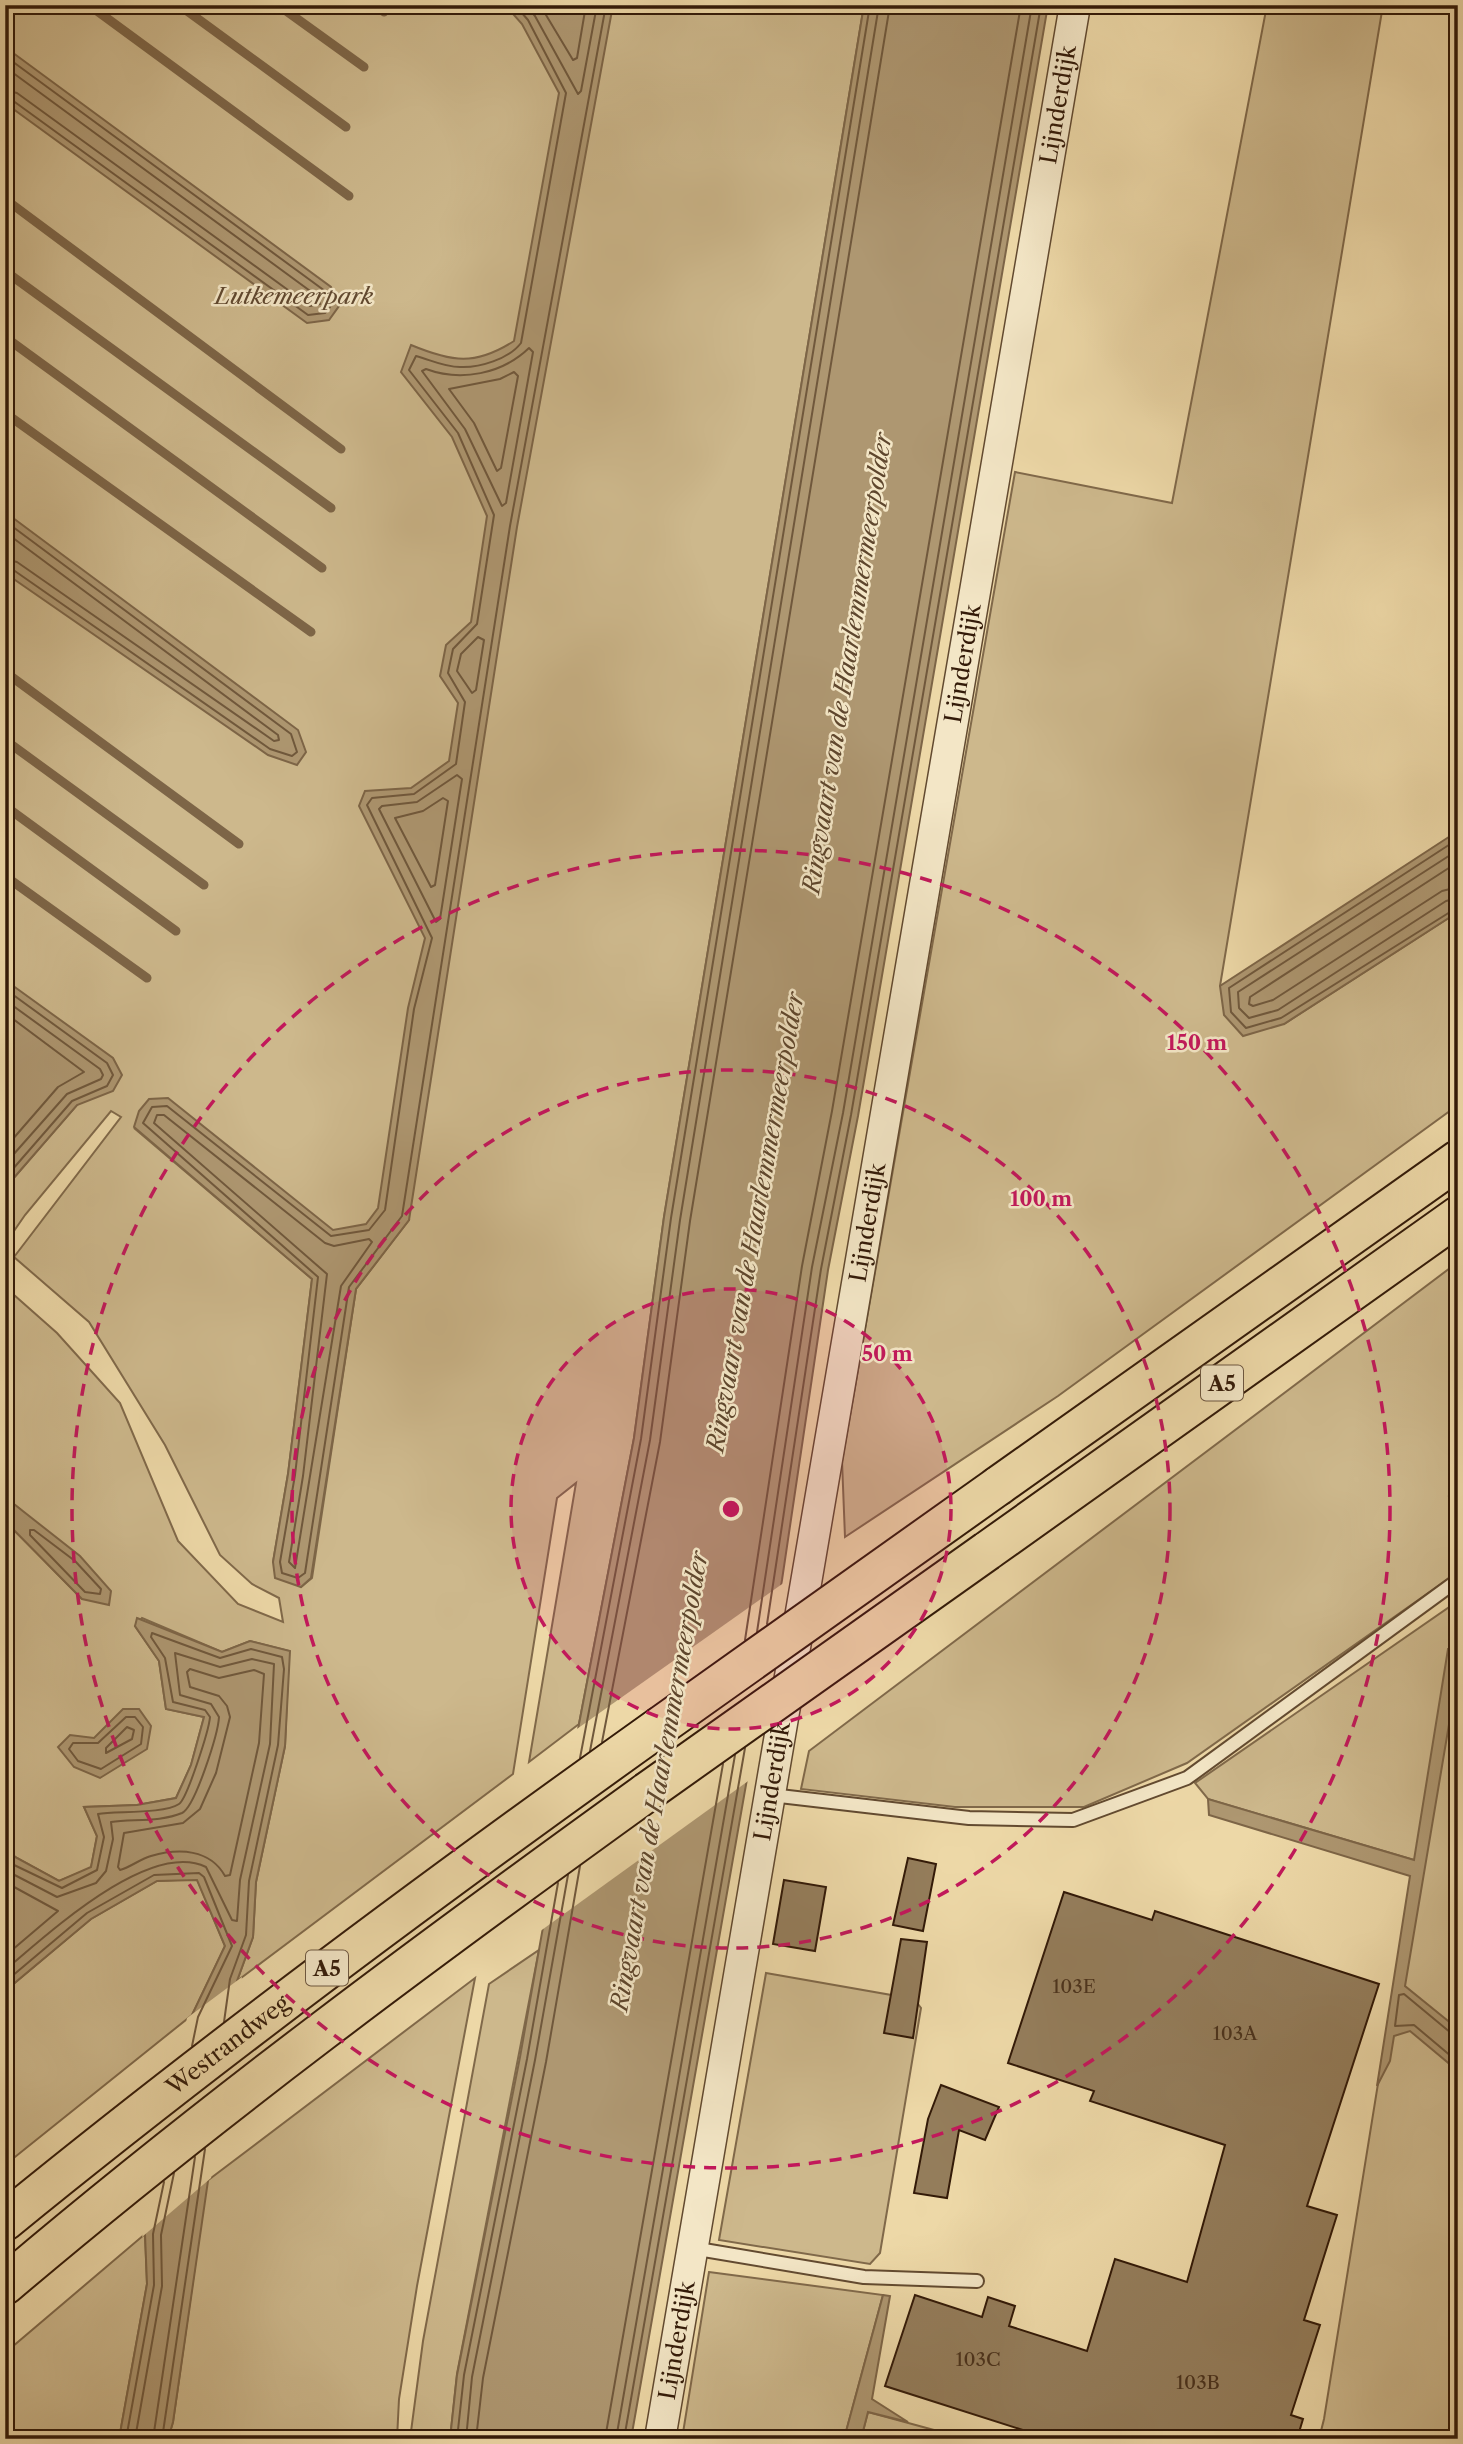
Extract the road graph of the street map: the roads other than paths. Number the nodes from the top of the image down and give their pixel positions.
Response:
1 (1075, 5) edge
2 (1458, 1160) edge
3 (1458, 1216) edge
4 (1458, 1580) edge
5 (770, 1795) junction
6 (5, 2221) edge
7 (692, 2248) junction
8 (977, 2281) dead end
9 (5, 2285) edge
10 (660, 2439) edge

1 - 5 street, Lijnderdijk
2 - 6 highway, Westrandweg / A5, bridge
3 - 9 highway, Westrandweg / A5, bridge
4 - 5 lane
5 - 7 street, Lijnderdijk
7 - 8 lane
7 - 10 street, Lijnderdijk

